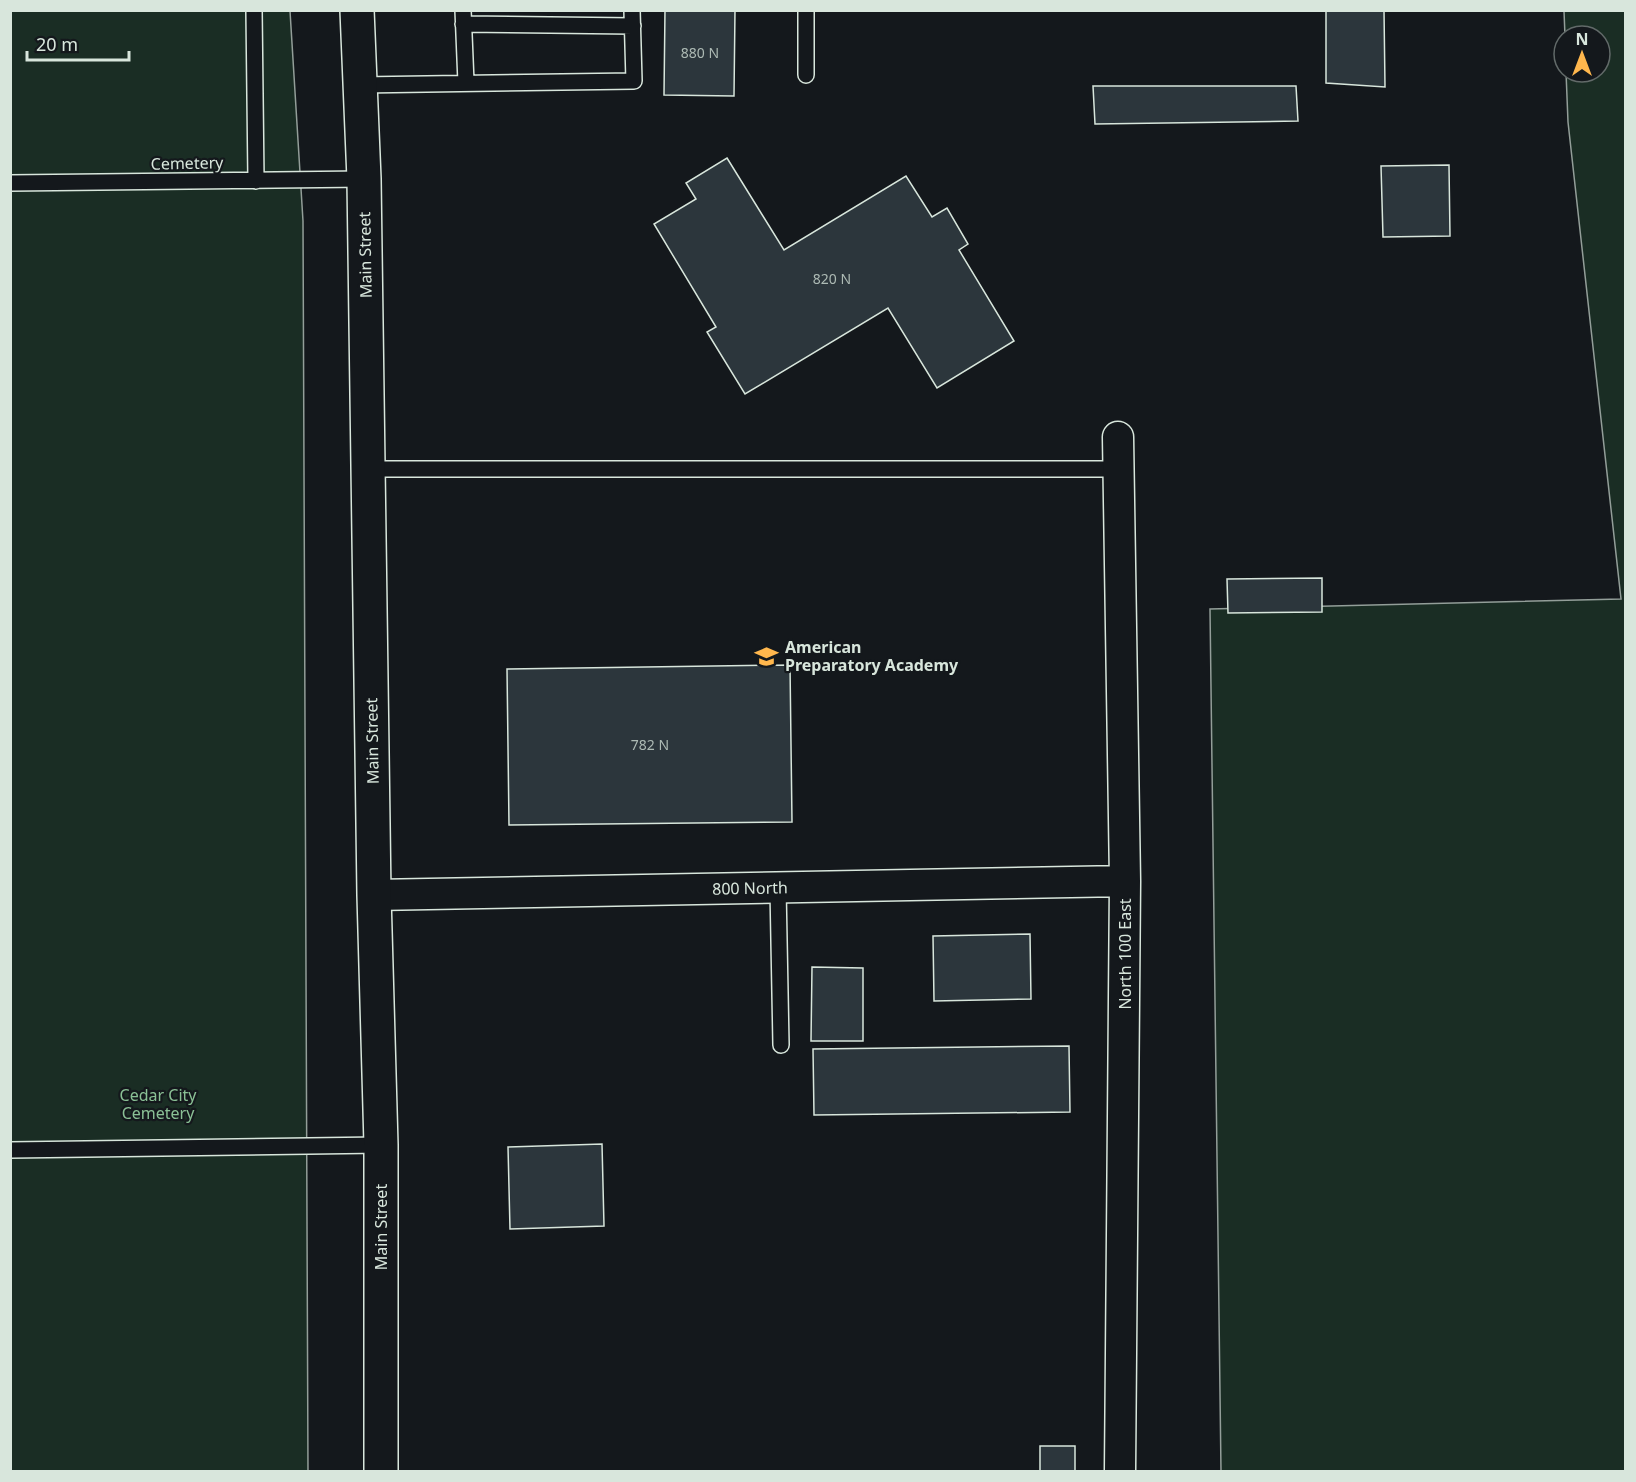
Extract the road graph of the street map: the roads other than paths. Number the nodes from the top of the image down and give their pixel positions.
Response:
1 (254, 10) edge
2 (357, 10) edge
3 (806, 10) edge
4 (463, 17) edge
5 (633, 18) edge
6 (806, 75) dead end
7 (466, 83) junction
8 (360, 85) junction
9 (364, 179) junction
10 (256, 180) junction
11 (10, 183) edge
12 (1118, 437) dead end
13 (368, 469) junction
14 (1118, 469) junction
15 (1125, 881) junction
16 (778, 888) junction
17 (374, 895) junction
18 (781, 1045) dead end
19 (381, 1145) junction
20 (10, 1150) edge
21 (381, 1472) edge
22 (1120, 1472) edge

1 - 10 lane
2 - 8 main road, Main Street
3 - 6 lane
4 - 5 lane
4 - 7 lane
5 - 7 lane
7 - 8 lane
8 - 9 main road, Main Street
9 - 10 lane, Cemetery
9 - 13 main road, Main Street
10 - 11 lane, Cemetery
12 - 14 street, North 100 East
13 - 14 lane
13 - 17 main road, Main Street
14 - 15 street, North 100 East
15 - 16 street, 800 North
15 - 22 street, North 100 East
16 - 17 street, 800 North
16 - 18 lane
17 - 19 main road, Main Street
19 - 20 lane
19 - 21 main road, Main Street

